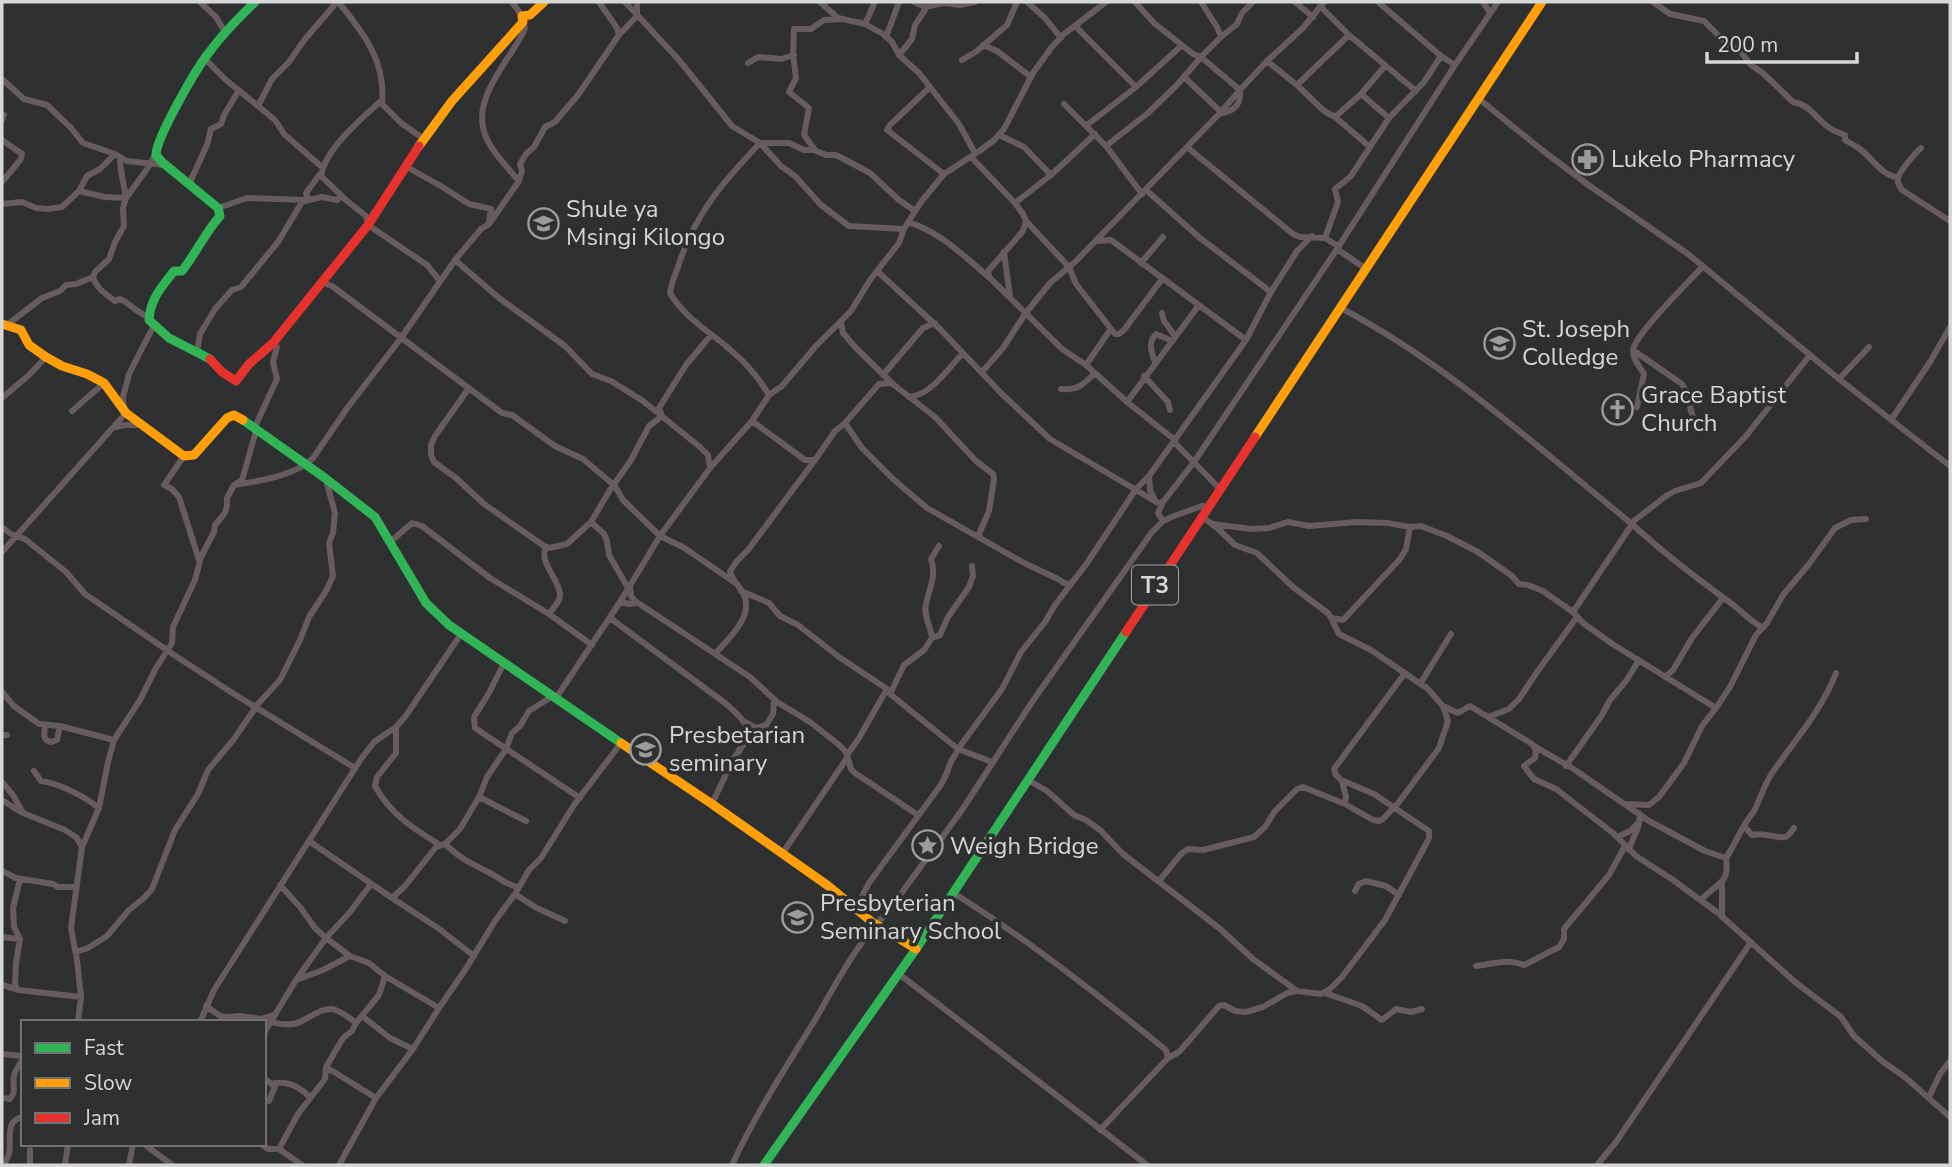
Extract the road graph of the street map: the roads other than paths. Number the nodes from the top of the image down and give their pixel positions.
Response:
1 (200, 2) edge
2 (255, 2) edge
3 (337, 2) edge
4 (512, 2) edge
5 (544, 2) edge
6 (599, 2) edge
7 (625, 2) edge
8 (637, 2) edge
9 (820, 2) edge
10 (875, 2) edge
11 (899, 2) edge
12 (914, 2) edge
13 (975, 2) edge
14 (1017, 2) edge
15 (1027, 2) edge
16 (1106, 2) edge
17 (1135, 2) edge
18 (1201, 2) edge
19 (1253, 2) edge
20 (1295, 2) edge
21 (1378, 2) edge
22 (1483, 2) edge
23 (1498, 2) edge
24 (1542, 2) edge
25 (1653, 2) edge
26 (1322, 4) edge
27 (925, 6) junction
28 (1490, 13) junction
29 (637, 16) junction
30 (1313, 17) junction
31 (523, 19) junction
32 (841, 19) junction
33 (865, 24) junction
34 (1075, 26) junction
35 (225, 32) junction
36 (619, 35) junction
37 (1349, 35) junction
38 (886, 37) junction
39 (1221, 37) junction
40 (1060, 38) junction
41 (983, 45) junction
42 (1181, 46) junction
43 (794, 55) junction
44 (900, 55) junction
45 (1441, 56) junction
46 (1201, 57) junction
47 (205, 60) junction
48 (962, 60) dead end
49 (1267, 61) junction
50 (748, 63) dead end
51 (1455, 65) junction
52 (1385, 66) junction
53 (1031, 77) junction
54 (1184, 77) junction
55 (2, 79) edge
56 (1297, 85) junction
57 (1136, 87) junction
58 (929, 88) junction
59 (239, 90) junction
60 (1240, 90) junction
61 (1416, 91) junction
62 (1361, 93) junction
63 (1479, 99) junction
64 (382, 100) junction
65 (1065, 104) dead end
66 (258, 106) junction
67 (1220, 113) junction
68 (1335, 117) junction
69 (1389, 118) junction
70 (1087, 125) junction
71 (1095, 134) junction
72 (804, 135) junction
73 (999, 135) junction
74 (2, 140) edge
75 (423, 141) junction
76 (760, 143) junction
77 (792, 144) junction
78 (1106, 146) junction
79 (1187, 147) junction
80 (1370, 147) junction
81 (1922, 148) dead end
82 (816, 150) junction
83 (156, 153) junction
84 (973, 155) junction
85 (118, 156) junction
86 (150, 164) junction
87 (166, 166) junction
88 (405, 166) junction
89 (322, 171) junction
90 (944, 174) junction
91 (1051, 175) junction
92 (1898, 177) junction
93 (519, 181) junction
94 (2, 182) edge
95 (191, 186) junction
96 (79, 191) junction
97 (1144, 192) junction
98 (342, 196) junction
99 (125, 198) junction
100 (309, 200) junction
101 (1015, 203) junction
102 (2, 204) edge
103 (218, 208) junction
104 (914, 212) junction
105 (1026, 221) junction
106 (1950, 221) edge
107 (908, 222) junction
108 (368, 225) junction
109 (489, 225) junction
110 (923, 227) junction
111 (1107, 228) junction
112 (904, 229) junction
113 (1312, 236) junction
114 (1163, 237) dead end
115 (1325, 238) junction
116 (1111, 240) junction
117 (1095, 241) junction
118 (1337, 248) junction
119 (1004, 251) junction
120 (455, 260) junction
121 (1141, 263) junction
122 (1703, 266) junction
123 (1069, 267) junction
124 (1366, 269) junction
125 (877, 271) junction
126 (93, 277) junction
127 (990, 278) junction
128 (1162, 279) junction
129 (440, 281) junction
130 (321, 282) junction
131 (1271, 292) junction
132 (1010, 298) junction
133 (1199, 305) junction
134 (1339, 307) junction
135 (1162, 313) dead end
136 (1026, 314) junction
137 (152, 321) junction
138 (841, 322) junction
139 (934, 323) junction
140 (5, 325) edge
141 (1950, 327) edge
142 (1110, 330) junction
143 (711, 335) junction
144 (401, 338) junction
145 (1174, 339) junction
146 (1246, 340) junction
147 (273, 343) junction
148 (1869, 347) dead end
149 (1633, 350) junction
150 (197, 352) junction
151 (963, 353) junction
152 (1810, 355) junction
153 (46, 357) junction
154 (1155, 362) junction
155 (1086, 366) junction
156 (982, 372) junction
157 (883, 373) junction
158 (1095, 373) junction
159 (1144, 376) junction
160 (1839, 379) junction
161 (104, 383) junction
162 (892, 383) junction
163 (879, 384) junction
164 (469, 388) junction
165 (1061, 389) dead end
166 (769, 395) junction
167 (909, 397) junction
168 (2, 398) edge
169 (1127, 402) junction
170 (1637, 407) dead end
171 (1170, 410) dead end
172 (72, 411) dead end
173 (125, 411) junction
174 (662, 416) junction
175 (1891, 420) junction
176 (752, 421) junction
177 (1695, 421) dead end
178 (845, 423) junction
179 (140, 425) junction
180 (114, 428) junction
181 (255, 430) junction
182 (1174, 441) junction
183 (184, 456) junction
184 (805, 460) junction
185 (815, 460) junction
186 (1194, 462) junction
187 (306, 464) junction
188 (1950, 466) edge
189 (710, 468) junction
190 (808, 469) junction
191 (1149, 476) junction
192 (326, 478) junction
193 (234, 485) junction
194 (615, 486) junction
195 (1219, 488) junction
196 (1136, 489) junction
197 (1155, 499) junction
198 (1163, 502) junction
199 (1208, 506) junction
200 (1202, 516) junction
201 (1866, 519) dead end
202 (1163, 521) junction
203 (592, 522) junction
204 (1212, 524) junction
205 (1632, 524) junction
206 (2, 527) edge
207 (1410, 527) junction
208 (17, 535) junction
209 (660, 536) junction
210 (980, 537) junction
211 (390, 542) junction
212 (939, 546) dead end
213 (547, 547) junction
214 (2, 552) edge
215 (199, 563) junction
216 (972, 566) dead end
217 (734, 582) junction
218 (1066, 583) junction
219 (629, 586) junction
220 (741, 591) junction
221 (1723, 598) junction
222 (620, 602) junction
223 (638, 603) junction
224 (549, 614) junction
225 (1575, 614) junction
226 (610, 618) junction
227 (1331, 618) junction
228 (1763, 628) junction
229 (461, 634) junction
230 (1451, 634) dead end
231 (932, 638) junction
232 (592, 645) junction
233 (168, 650) junction
234 (715, 654) junction
235 (1639, 660) junction
236 (504, 663) junction
237 (1405, 673) junction
238 (1836, 673) dead end
239 (1665, 677) junction
240 (1420, 684) junction
241 (889, 691) junction
242 (3, 694) edge
243 (555, 697) junction
244 (774, 700) junction
245 (1443, 706) junction
246 (257, 707) junction
247 (1716, 708) junction
248 (790, 711) junction
249 (773, 714) junction
250 (1488, 717) junction
251 (745, 723) junction
252 (44, 725) junction
253 (766, 725) junction
254 (60, 726) junction
255 (396, 727) junction
256 (114, 740) junction
257 (621, 743) junction
258 (1534, 746) junction
259 (506, 749) junction
260 (958, 749) junction
261 (739, 750) junction
262 (847, 757) junction
263 (992, 762) junction
264 (1566, 766) junction
265 (355, 768) junction
266 (34, 771) dead end
267 (1028, 780) junction
268 (1342, 781) junction
269 (2, 782) edge
270 (479, 797) junction
271 (580, 798) junction
272 (2, 800) edge
273 (712, 804) junction
274 (1345, 804) junction
275 (1625, 804) junction
276 (1394, 807) junction
277 (99, 808) junction
278 (23, 813) junction
279 (1639, 813) junction
280 (918, 815) junction
281 (526, 821) dead end
282 (1640, 822) junction
283 (1744, 826) junction
284 (1794, 828) dead end
285 (1617, 837) junction
286 (309, 841) junction
287 (443, 845) junction
288 (82, 847) junction
289 (1627, 848) junction
290 (782, 854) junction
291 (1726, 858) junction
292 (2, 871) edge
293 (20, 879) junction
294 (1159, 881) junction
295 (1722, 883) junction
296 (371, 884) junction
297 (280, 885) junction
298 (76, 887) junction
299 (519, 887) junction
300 (1355, 891) dead end
301 (952, 892) junction
302 (515, 894) junction
303 (1399, 895) junction
304 (392, 898) junction
305 (1702, 900) junction
306 (855, 910) junction
307 (1722, 917) junction
308 (565, 921) dead end
309 (876, 924) junction
310 (2, 937) edge
311 (326, 938) junction
312 (20, 939) junction
313 (1751, 942) junction
314 (916, 949) junction
315 (76, 952) junction
316 (350, 956) junction
317 (474, 956) junction
318 (1476, 966) dead end
319 (899, 974) junction
320 (385, 976) junction
321 (296, 980) junction
322 (2, 985) edge
323 (19, 990) junction
324 (1297, 991) junction
325 (1325, 993) junction
326 (81, 996) junction
327 (206, 1006) junction
328 (439, 1007) junction
329 (1422, 1009) dead end
330 (276, 1014) junction
331 (362, 1016) junction
332 (261, 1019) joint
333 (78, 1020) edge
334 (201, 1020) edge
335 (266, 1022) edge
336 (356, 1023) junction
337 (271, 1024) junction
338 (266, 1030) edge
339 (414, 1049) junction
340 (6, 1055) edge
341 (1168, 1058) junction
342 (1950, 1061) edge
343 (21, 1062) edge
344 (326, 1067) junction
345 (15, 1074) junction
346 (266, 1080) edge
347 (271, 1084) junction
348 (310, 1097) junction
349 (1929, 1097) junction
350 (2, 1098) edge
351 (376, 1098) junction
352 (269, 1101) dead end
353 (21, 1117) edge
354 (1950, 1117) edge
355 (1100, 1130) junction
356 (133, 1146) edge
357 (147, 1146) edge
358 (264, 1146) edge
359 (279, 1149) junction
360 (30, 1150) dead end
361 (65, 1162) edge
362 (4, 1165) edge
363 (30, 1165) edge
364 (55, 1165) edge
365 (129, 1165) edge
366 (172, 1165) edge
367 (302, 1165) edge
368 (339, 1165) edge
369 (732, 1165) edge
370 (764, 1165) edge
371 (1147, 1165) edge
372 (1597, 1165) edge

1 - 35 street
2 - 35 main road
3 - 64 street
3 - 66 street
4 - 31 street
5 - 31 main road
6 - 36 street
7 - 29 street
8 - 29 street
9 - 32 street
10 - 33 street
11 - 38 street
12 - 27 street
13 - 27 street
14 - 41 street
15 - 40 street
16 - 34 street
17 - 42 street
18 - 39 street
19 - 39 street
20 - 30 street
21 - 45 street
22 - 28 street
23 - 28 street
24 - 63 main road, T3
25 - 92 street
26 - 30 street
26 - 37 street
27 - 44 street
28 - 51 street
29 - 36 street
29 - 76 street
30 - 49 street
31 - 75 main road
31 - 93 street
32 - 33 street
32 - 43 street
33 - 38 street
34 - 40 street
34 - 57 street
35 - 47 main road
36 - 93 street
37 - 52 street
37 - 56 street
38 - 44 street
39 - 46 street
40 - 53 street
41 - 48 street
41 - 53 street
42 - 46 street
42 - 57 street
43 - 50 street
43 - 72 street
44 - 58 street
45 - 51 street
45 - 61 street
46 - 54 street
46 - 60 street
47 - 59 street
47 - 83 main road
49 - 56 street
49 - 60 street
51 - 118 street
52 - 61 street
52 - 62 street
53 - 73 street
54 - 67 street
54 - 78 street
55 - 85 street
56 - 68 street
57 - 70 street
58 - 84 street
58 - 90 street
59 - 66 street
59 - 95 street
60 - 67 street
61 - 69 street
62 - 68 street
62 - 69 street
63 - 122 street
63 - 124 main road, T3
64 - 75 street
64 - 89 street
65 - 70 street
66 - 89 street
67 - 79 street
68 - 80 street
69 - 80 street
70 - 71 street
71 - 78 street
71 - 91 street
72 - 77 street
72 - 82 street
73 - 84 street
73 - 91 street
74 - 94 street
75 - 88 main road
76 - 77 street
76 - 112 street
76 - 143 street
77 - 82 street
78 - 97 street
79 - 97 street
79 - 113 street
80 - 115 street
81 - 92 street
82 - 104 street
83 - 86 street
83 - 87 main road
84 - 90 street
84 - 101 street
85 - 86 street
85 - 96 street
85 - 99 street
86 - 87 street
86 - 99 street
87 - 95 main road
88 - 108 main road
88 - 109 street
89 - 98 street
89 - 100 street
90 - 104 street
91 - 101 street
92 - 106 street
93 - 109 street
95 - 103 main road
96 - 99 street
96 - 102 street
97 - 111 street
97 - 131 street
98 - 100 street
98 - 108 street
99 - 126 street
100 - 103 street
100 - 150 street
101 - 105 street
103 - 137 main road
104 - 107 street
104 - 110 street
105 - 119 street
105 - 123 street
107 - 110 street
107 - 112 street
108 - 129 street
108 - 130 main road
109 - 120 street
110 - 127 street
111 - 116 street
111 - 117 street
112 - 125 street
113 - 115 street
113 - 131 street
114 - 121 street
115 - 118 street
116 - 117 street
116 - 121 street
117 - 123 street
118 - 124 street
118 - 186 street
119 - 127 street
119 - 132 street
120 - 129 street
120 - 174 street
121 - 128 street
122 - 149 street
122 - 152 street
123 - 136 street
123 - 142 street
124 - 134 main road, T3
125 - 138 street
125 - 139 street
126 - 137 street
126 - 140 street
127 - 132 street
128 - 133 street
128 - 142 street
129 - 144 street
130 - 144 street
130 - 147 main road
131 - 146 street
132 - 136 street
133 - 145 street
133 - 146 street
134 - 195 main road, T3
134 - 205 street
135 - 145 street
136 - 155 street
136 - 156 street
137 - 150 main road
137 - 173 street
138 - 157 street
138 - 166 street
139 - 151 street
139 - 157 street
140 - 153 main road
141 - 175 street
142 - 155 street
143 - 166 street
143 - 174 street
144 - 164 street
144 - 187 street
145 - 154 street
145 - 154 street
146 - 182 street
147 - 150 main road
147 - 181 street
148 - 160 street
149 - 170 street
149 - 177 street
151 - 156 street
151 - 167 street
152 - 160 street
152 - 205 street
153 - 161 main road
153 - 168 street
154 - 159 street
155 - 158 street
156 - 196 street
157 - 162 street
157 - 163 street
158 - 165 street
158 - 169 street
159 - 169 street
159 - 171 street
160 - 175 street
161 - 172 street
161 - 173 main road
162 - 163 street
162 - 167 street
163 - 178 street
164 - 194 street
164 - 213 street
166 - 176 street
167 - 210 street
169 - 182 street
173 - 179 main road
173 - 180 street
174 - 189 street
174 - 194 street
175 - 188 street
176 - 184 street
176 - 189 street
178 - 185 street
178 - 210 street
179 - 180 street
179 - 183 main road
180 - 208 street
181 - 183 main road
181 - 187 main road
181 - 193 street
182 - 186 street
182 - 191 street
183 - 215 street
184 - 185 street
184 - 190 street
185 - 190 street
186 - 195 street
186 - 198 street
187 - 192 main road
187 - 193 street
189 - 209 street
190 - 217 street
191 - 196 street
191 - 197 street
192 - 211 main road
192 - 246 street
193 - 215 street
194 - 203 street
194 - 209 street
195 - 199 main road, T3
196 - 197 street
196 - 218 street
197 - 198 street
198 - 202 street
199 - 200 main road, T3
199 - 202 street
200 - 204 street
200 - 267 main road, T3
201 - 228 street
202 - 263 street
203 - 213 street
203 - 219 street
204 - 207 street
204 - 227 street
205 - 221 street
205 - 225 street
206 - 208 street
207 - 225 street
207 - 227 street
208 - 214 street
208 - 233 street
209 - 217 street
209 - 219 street
210 - 218 street
211 - 224 street
211 - 229 main road
212 - 231 street
213 - 224 street
215 - 233 street
216 - 231 street
217 - 220 street
218 - 260 street
219 - 222 street
219 - 223 street
220 - 234 street
220 - 241 street
221 - 228 street
221 - 239 street
222 - 223 street
222 - 226 street
223 - 234 street
224 - 232 street
225 - 235 street
225 - 250 street
226 - 232 street
226 - 251 street
227 - 237 street
228 - 247 street
229 - 236 main road
229 - 255 street
230 - 240 street
231 - 241 street
232 - 243 street
233 - 246 street
233 - 256 street
234 - 244 street
235 - 239 street
235 - 264 street
236 - 243 main road
236 - 259 street
237 - 240 street
237 - 268 street
238 - 283 street
239 - 247 street
240 - 245 street
241 - 260 street
241 - 262 street
242 - 252 street
243 - 257 main road
243 - 259 street
244 - 248 street
244 - 249 street
245 - 250 street
245 - 276 street
246 - 265 street
246 - 315 street
247 - 275 street
248 - 249 street
248 - 262 street
249 - 253 street
250 - 258 street
251 - 253 street
251 - 261 street
252 - 254 street
252 - 254 street
253 - 261 street
254 - 256 street
255 - 265 street
255 - 287 street
256 - 277 street
257 - 271 street
257 - 273 main road
258 - 264 street
258 - 285 street
259 - 270 street
259 - 271 street
260 - 263 street
260 - 280 street
261 - 273 street
262 - 280 street
262 - 290 street
263 - 309 street
264 - 275 street
265 - 286 street
266 - 277 street
267 - 294 street
267 - 301 main road, T3
268 - 274 street
268 - 276 street
269 - 278 street
270 - 281 street
270 - 287 street
271 - 299 street
272 - 278 street
273 - 290 main road
274 - 276 street
274 - 294 street
275 - 279 street
276 - 303 street
277 - 288 street
278 - 288 street
279 - 282 street
279 - 291 street
280 - 306 street
282 - 285 street
282 - 289 street
283 - 284 street
283 - 291 street
285 - 289 street
286 - 296 street
286 - 297 street
287 - 299 street
287 - 304 street
288 - 298 street
289 - 305 street
289 - 318 street
290 - 306 main road
291 - 295 street
292 - 293 street
293 - 298 street
293 - 312 street
294 - 324 street
295 - 305 street
295 - 307 street
296 - 304 street
296 - 311 street
297 - 311 street
297 - 327 street
298 - 315 street
299 - 302 street
300 - 303 street
301 - 314 main road, T3
301 - 341 street
302 - 308 street
302 - 317 street
303 - 325 street
304 - 317 street
305 - 307 street
306 - 309 main road
307 - 313 street
309 - 314 main road
309 - 369 street
310 - 312 street
311 - 316 street
311 - 321 street
312 - 323 street
313 - 349 street
313 - 372 street
314 - 319 main road, T3
315 - 326 street
316 - 320 street
316 - 321 street
317 - 328 street
319 - 355 street
319 - 370 main road, T3
320 - 328 street
320 - 331 street
321 - 330 street
322 - 323 street
323 - 326 street
324 - 325 street
324 - 341 street
325 - 329 street
326 - 333 street
327 - 332 street
327 - 334 street
328 - 339 street
330 - 332 street
330 - 337 street
331 - 336 street
331 - 339 street
335 - 337 street
336 - 337 street
336 - 344 street
337 - 338 street
339 - 351 street
340 - 345 street
341 - 355 street
342 - 349 street
343 - 345 street
344 - 348 street
344 - 351 street
345 - 350 street
346 - 347 street
347 - 348 street
347 - 352 street
348 - 359 street
349 - 354 street
351 - 368 street
353 - 362 street
355 - 371 street
356 - 365 street
357 - 366 street
358 - 359 street
359 - 367 street
360 - 363 street
361 - 364 street

